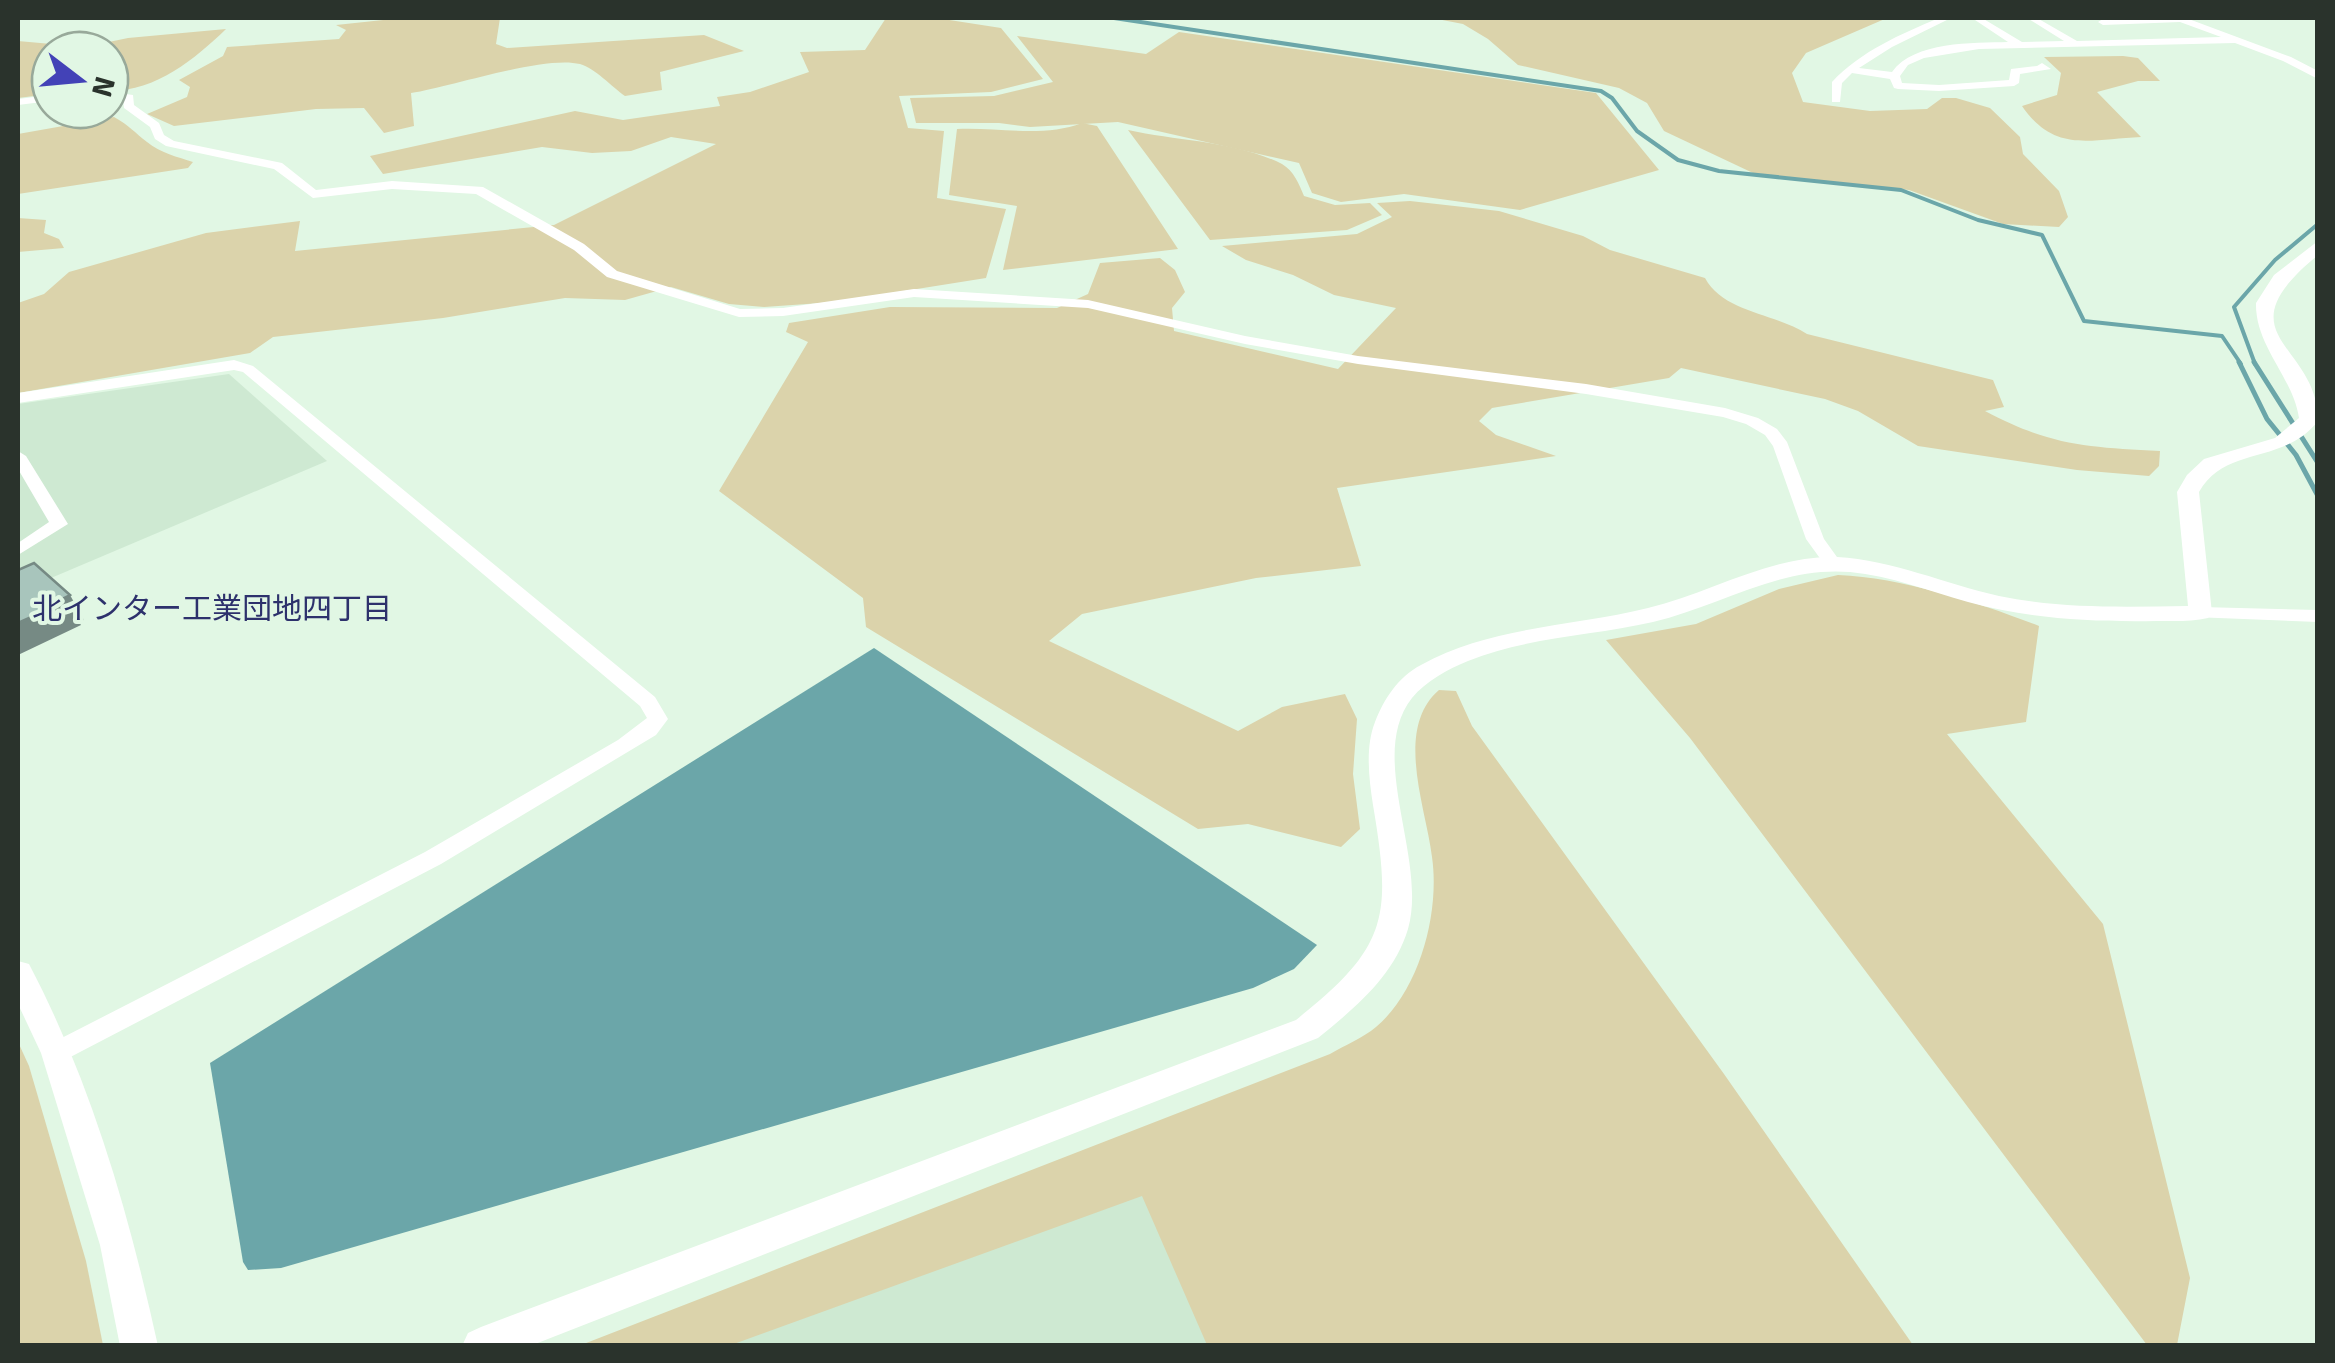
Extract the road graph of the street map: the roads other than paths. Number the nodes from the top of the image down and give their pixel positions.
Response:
1 (1946, 18) edge
2 (1976, 18) edge
3 (2031, 18) edge
4 (2180, 18) edge
5 (2098, 20) edge
6 (2239, 40) junction
7 (2075, 43) junction
8 (2139, 43) junction
9 (2018, 44) junction
10 (2042, 66) dead end
11 (1850, 70) junction
12 (2318, 76) edge
13 (1898, 84) junction
14 (1836, 100) dead end
15 (130, 107) edge
16 (2318, 246) edge
17 (18, 398) edge
18 (18, 456) edge
19 (18, 550) edge
20 (1833, 564) junction
21 (2200, 613) junction
22 (2318, 616) edge
23 (18, 973) edge
24 (58, 1053) junction
25 (140, 1346) edge
26 (481, 1346) edge

1 - 11 street
2 - 9 street
3 - 7 street
4 - 5 street
4 - 6 street
5 - 8 street
6 - 8 street
6 - 12 street
7 - 8 street
7 - 9 street
9 - 13 street
10 - 13 street
11 - 13 street
11 - 14 street
15 - 20 street
16 - 21 street
17 - 24 street
18 - 19 street
20 - 21 street
20 - 26 street
21 - 22 street
23 - 24 street
24 - 25 street

